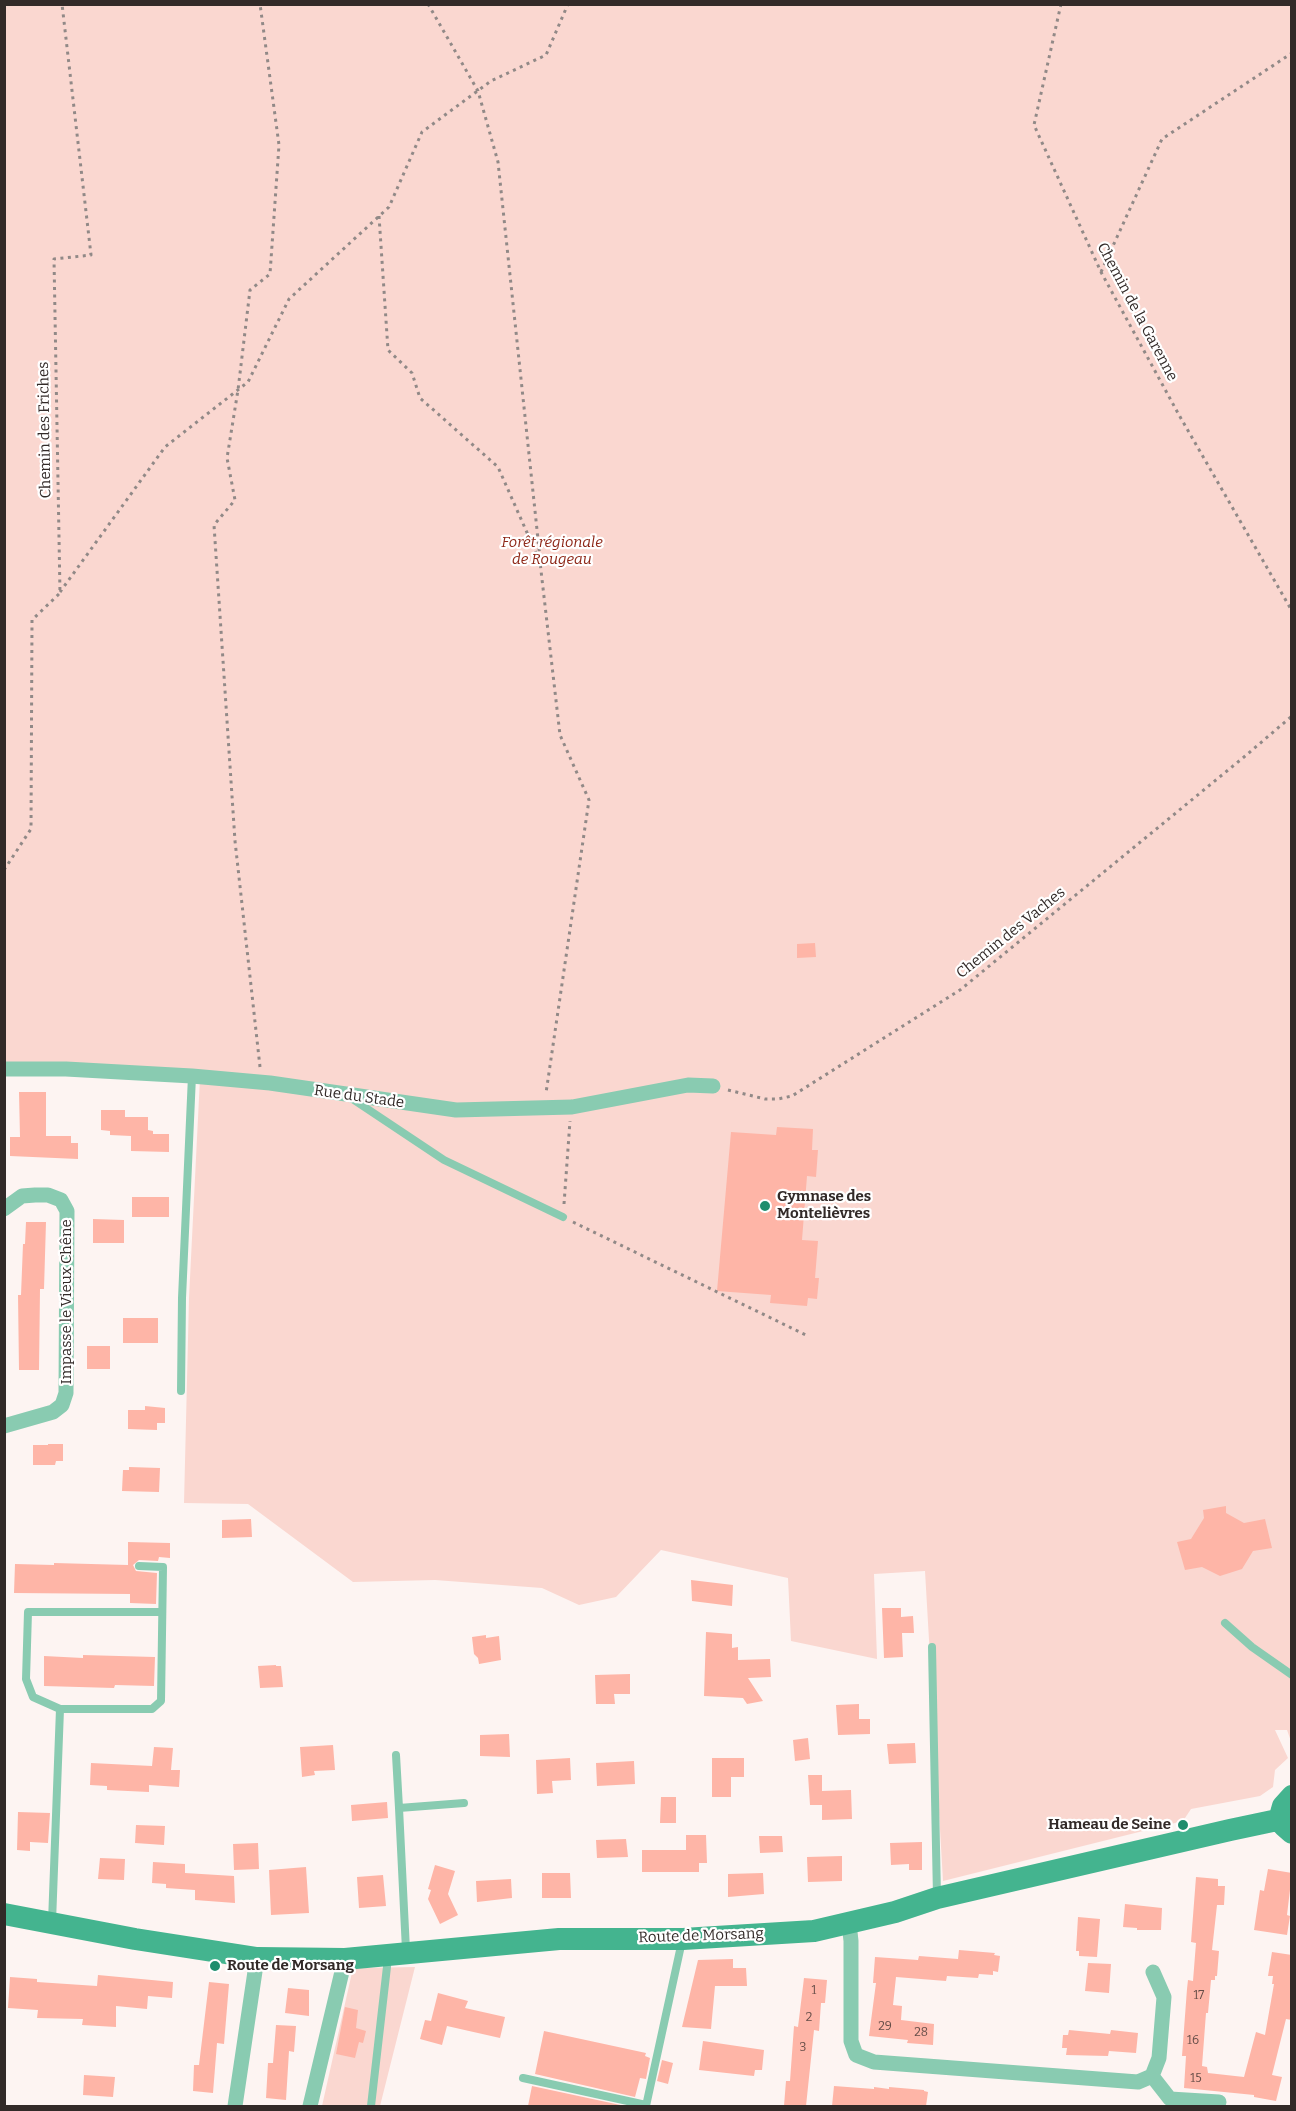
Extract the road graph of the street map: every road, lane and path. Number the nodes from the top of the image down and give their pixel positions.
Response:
1 (62, 4) edge
2 (261, 4) edge
3 (428, 4) edge
4 (567, 4) edge
5 (1061, 4) edge
6 (1292, 53) edge
7 (478, 91) junction
8 (380, 216) junction
9 (1101, 272) junction
10 (238, 390) junction
11 (540, 562) junction
12 (60, 593) junction
13 (1292, 611) edge
14 (1292, 716) edge
15 (4, 870) edge
16 (4, 1069) edge
17 (192, 1076) junction
18 (262, 1083) junction
19 (713, 1086) joint
20 (347, 1095) junction
21 (572, 1107) junction
22 (544, 1108) junction
23 (4, 1209) edge
24 (563, 1216) junction
25 (808, 1336) dead end
26 (181, 1391) dead end
27 (4, 1426) edge
28 (140, 1566) dead end
29 (162, 1612) junction
30 (1224, 1623) dead end
31 (932, 1647) dead end
32 (1292, 1675) edge
33 (60, 1709) junction
34 (396, 1755) dead end
35 (1292, 1796) edge
36 (464, 1803) dead end
37 (399, 1808) junction
38 (1287, 1826) edge
39 (937, 1898) junction
40 (4, 1914) edge
41 (52, 1923) junction
42 (849, 1923) junction
43 (682, 1939) junction
44 (397, 1955) junction
45 (257, 1958) junction
46 (345, 1959) junction
47 (1153, 1972) dead end
48 (1152, 2076) junction
49 (523, 2078) dead end
50 (1219, 2102) dead end
51 (235, 2106) edge
52 (310, 2106) edge
53 (371, 2106) edge
54 (646, 2106) edge

1 - 12 path, Chemin des Friches
2 - 10 path
3 - 7 path
4 - 7 path
5 - 9 path, Chemin de la Garenne
6 - 9 path
7 - 8 path
7 - 11 path
8 - 10 path
8 - 11 path
9 - 13 path, Chemin de la Garenne
10 - 12 path
10 - 18 path
11 - 22 path
12 - 15 path
14 - 19 path, Chemin des Vaches
16 - 17 street, Rue du Stade
17 - 18 street, Rue du Stade
17 - 26 lane
18 - 20 street, Rue du Stade
19 - 21 street, Rue du Stade
20 - 22 street, Rue du Stade
20 - 24 lane
21 - 22 street, Rue du Stade
21 - 24 path
23 - 27 street, Impasse le Vieux Chêne
24 - 25 path
28 - 29 lane
29 - 33 lane
29 - 33 lane
30 - 32 lane
31 - 39 lane
33 - 41 lane
34 - 37 lane
35 - 38 street
36 - 37 lane
37 - 44 lane
38 - 39 street, Route de Morsang
39 - 42 street, Route de Morsang
40 - 41 street, Route de Morsang
41 - 45 street, Route de Morsang
42 - 43 street, Route de Morsang
42 - 48 street
43 - 44 street, Route de Morsang
43 - 54 lane
44 - 46 street, Route de Morsang
44 - 53 lane
45 - 46 street, Route de Morsang
45 - 51 street
46 - 52 street
47 - 48 street
48 - 50 street
49 - 54 lane

